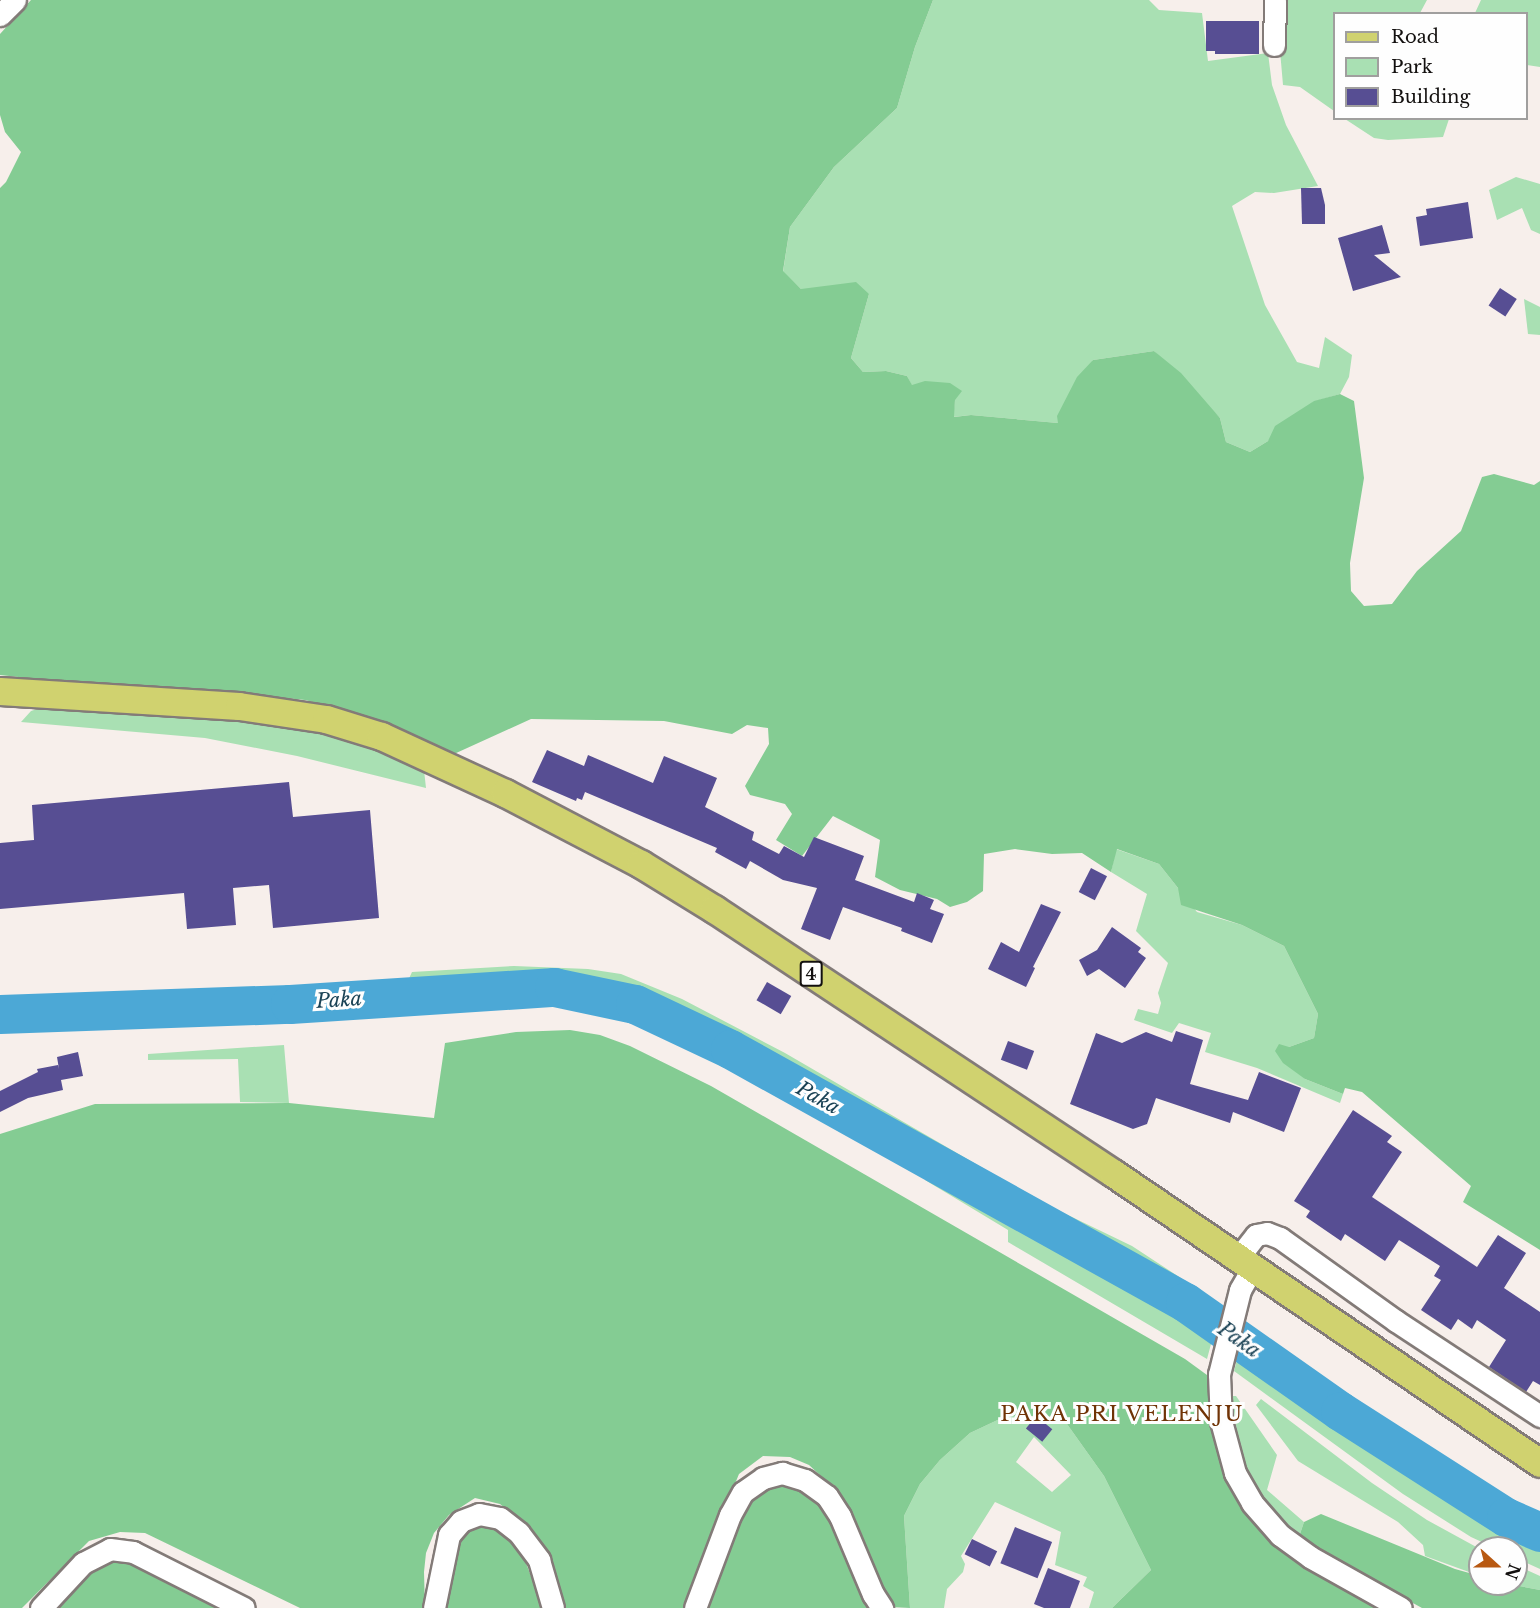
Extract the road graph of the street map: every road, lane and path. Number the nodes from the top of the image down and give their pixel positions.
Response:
1 (15, 0) edge
2 (1275, 0) edge
3 (0, 15) edge
4 (1274, 45) dead end
5 (0, 691) edge
6 (1245, 1264) junction
7 (1540, 1416) edge
8 (1540, 1463) edge
9 (41, 1608) edge
10 (244, 1608) edge
11 (434, 1608) edge
12 (553, 1608) edge
13 (695, 1608) edge
14 (882, 1608) edge
15 (1401, 1608) edge

1 - 3 street
2 - 4 street
5 - 6 main road, 4
6 - 7 street
6 - 8 main road, 4
6 - 15 street
9 - 10 street
11 - 12 street
13 - 14 street

